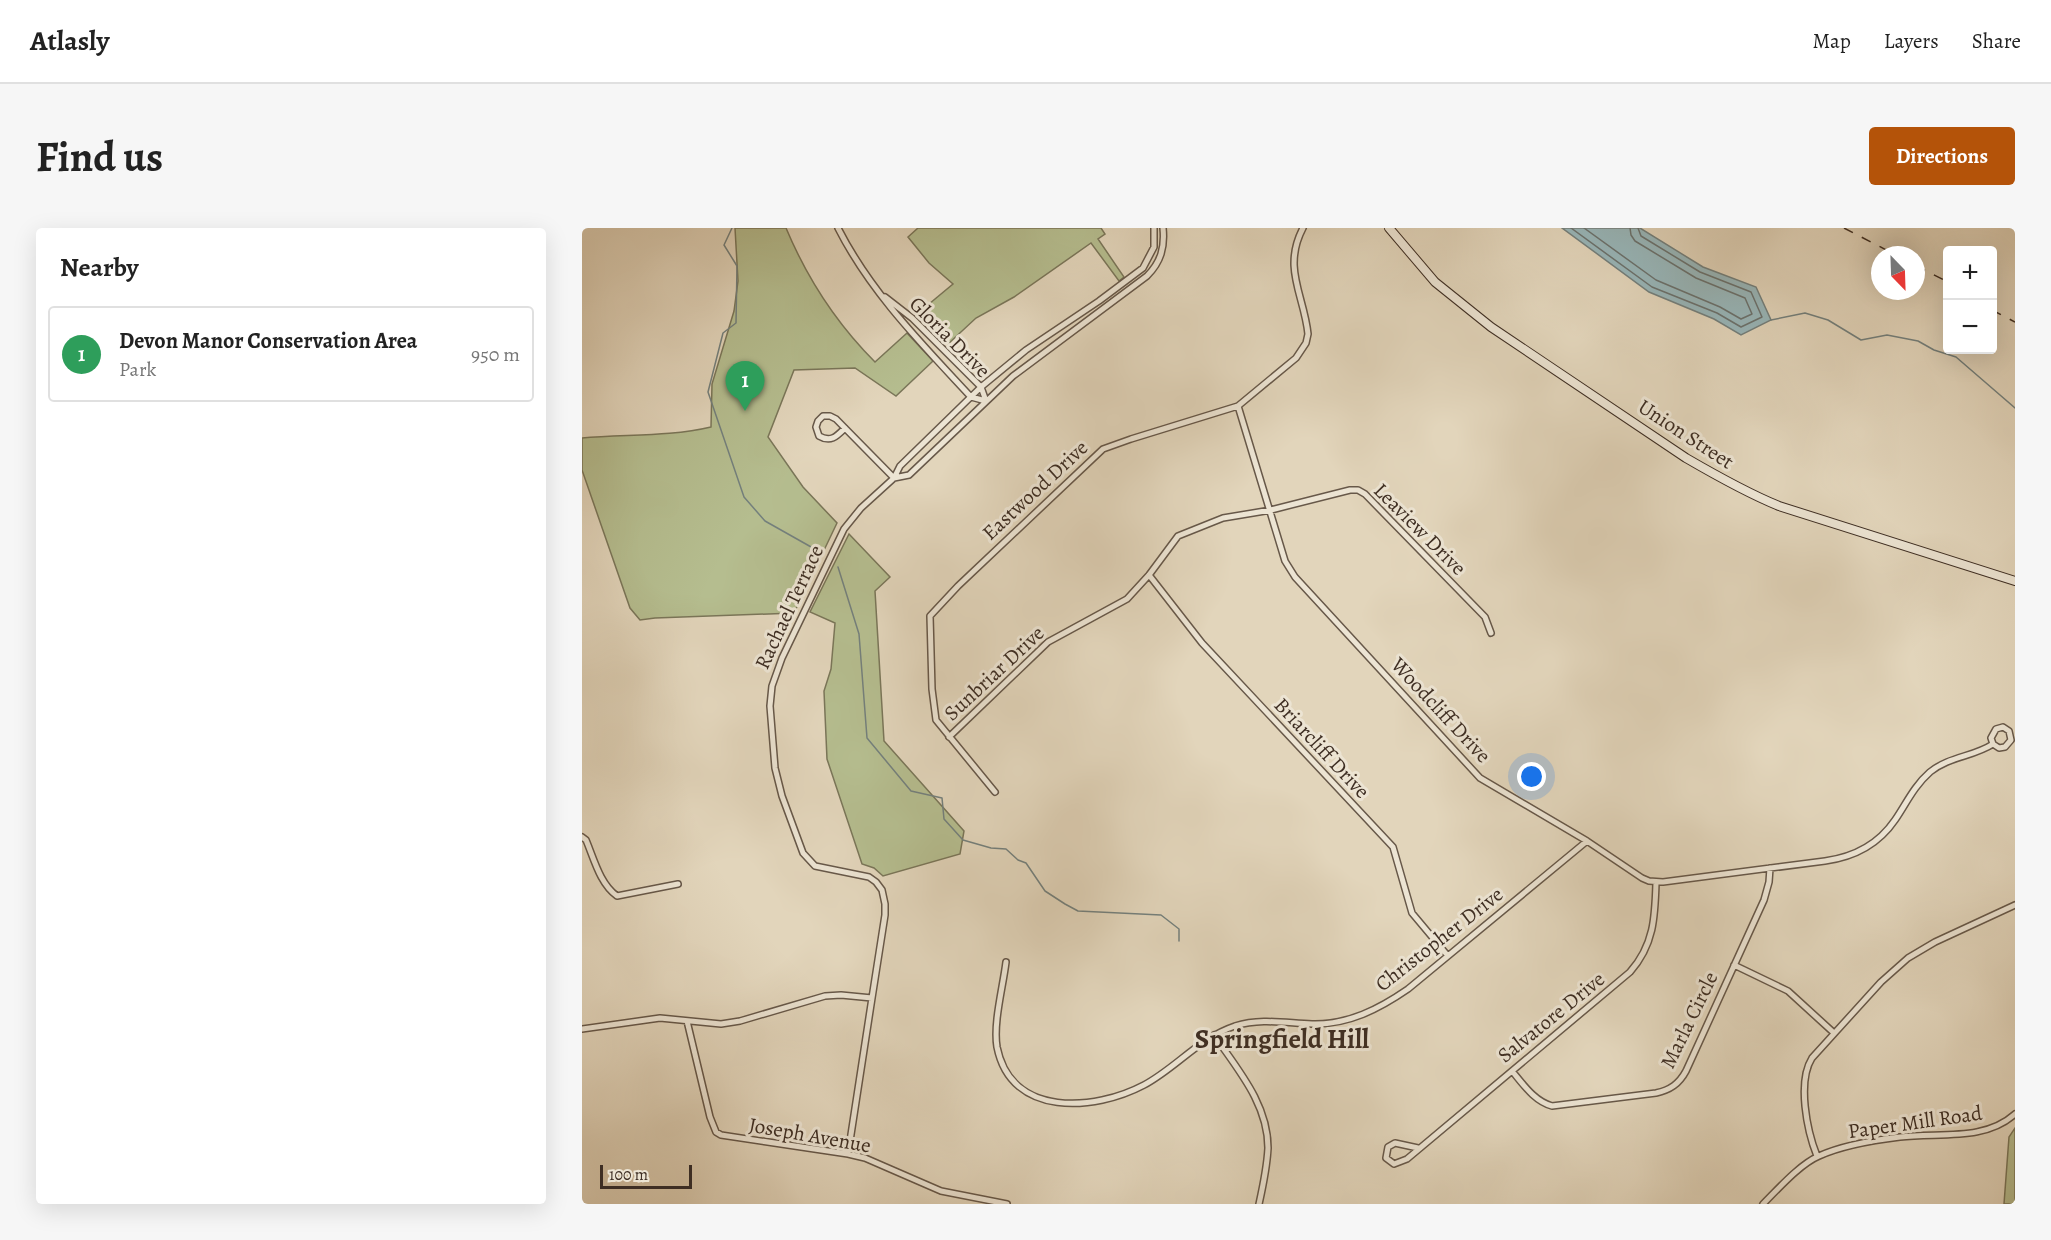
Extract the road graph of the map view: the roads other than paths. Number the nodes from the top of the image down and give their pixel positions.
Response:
1 (838, 228) edge
2 (1154, 228) edge
3 (1163, 228) edge
4 (1303, 228) edge
5 (1389, 228) edge
6 (879, 293) junction
7 (981, 387) junction
8 (971, 397) junction
9 (986, 401) junction
10 (1238, 406) junction
11 (845, 428) junction
12 (894, 478) junction
13 (1271, 510) junction
14 (1149, 575) junction
15 (2015, 581) edge
16 (1491, 633) dead end
17 (949, 737) junction
18 (1993, 744) dead end
19 (995, 792) dead end
20 (582, 837) edge
21 (1587, 841) junction
22 (1770, 868) junction
23 (1656, 882) junction
24 (678, 884) dead end
25 (2015, 905) edge
26 (1448, 956) junction
27 (1006, 962) dead end
28 (1734, 965) junction
29 (872, 998) junction
30 (687, 1021) junction
31 (582, 1029) edge
32 (1834, 1033) junction
33 (1214, 1035) junction
34 (1512, 1071) junction
35 (2015, 1114) edge
36 (1418, 1148) junction
37 (848, 1154) junction
38 (1817, 1156) junction
39 (1006, 1204) edge
40 (1259, 1204) edge
41 (1763, 1204) edge

1 - 6 street, Gloria Drive
2 - 7 street, Rachael Terrace
3 - 9 street, Rachael Terrace
4 - 10 street, Eastwood Drive
5 - 15 main road, Union Street
6 - 7 street, Gloria Drive
6 - 8 street, Gloria Drive
7 - 8 street, Rachael Terrace
7 - 9 street, Gloria Drive
8 - 9 street, Gloria Drive
8 - 12 street, Rachael Terrace
9 - 12 street, Rachael Terrace
10 - 13 street, Woodcliff Drive
10 - 17 street, Eastwood Drive
11 - 11 street
11 - 12 street
12 - 29 street, Rachael Terrace
13 - 14 street, Sunbriar Drive
13 - 16 street, Leaview Drive
13 - 21 street, Woodcliff Drive
14 - 17 street, Sunbriar Drive
14 - 26 street, Briarcliff Drive
17 - 19 street, Eastwood Drive
18 - 22 street
20 - 24 street
21 - 23 street, Woodcliff Drive
21 - 26 street, Christopher Drive
22 - 23 street
22 - 28 street, Marla Circle
23 - 34 street, Salvatore Drive
25 - 32 street
26 - 33 street, Christopher Drive
27 - 33 street, Christopher Drive
28 - 32 street
28 - 34 street, Marla Circle
29 - 30 street
29 - 37 street, Rachael Terrace
30 - 31 street
30 - 37 street, Joseph Avenue
32 - 38 street
33 - 40 street
34 - 36 street, Salvatore Drive
35 - 38 street, Paper Mill Road
36 - 36 street, Salvatore Drive
37 - 39 street, Joseph Avenue
38 - 41 street, Paper Mill Road

